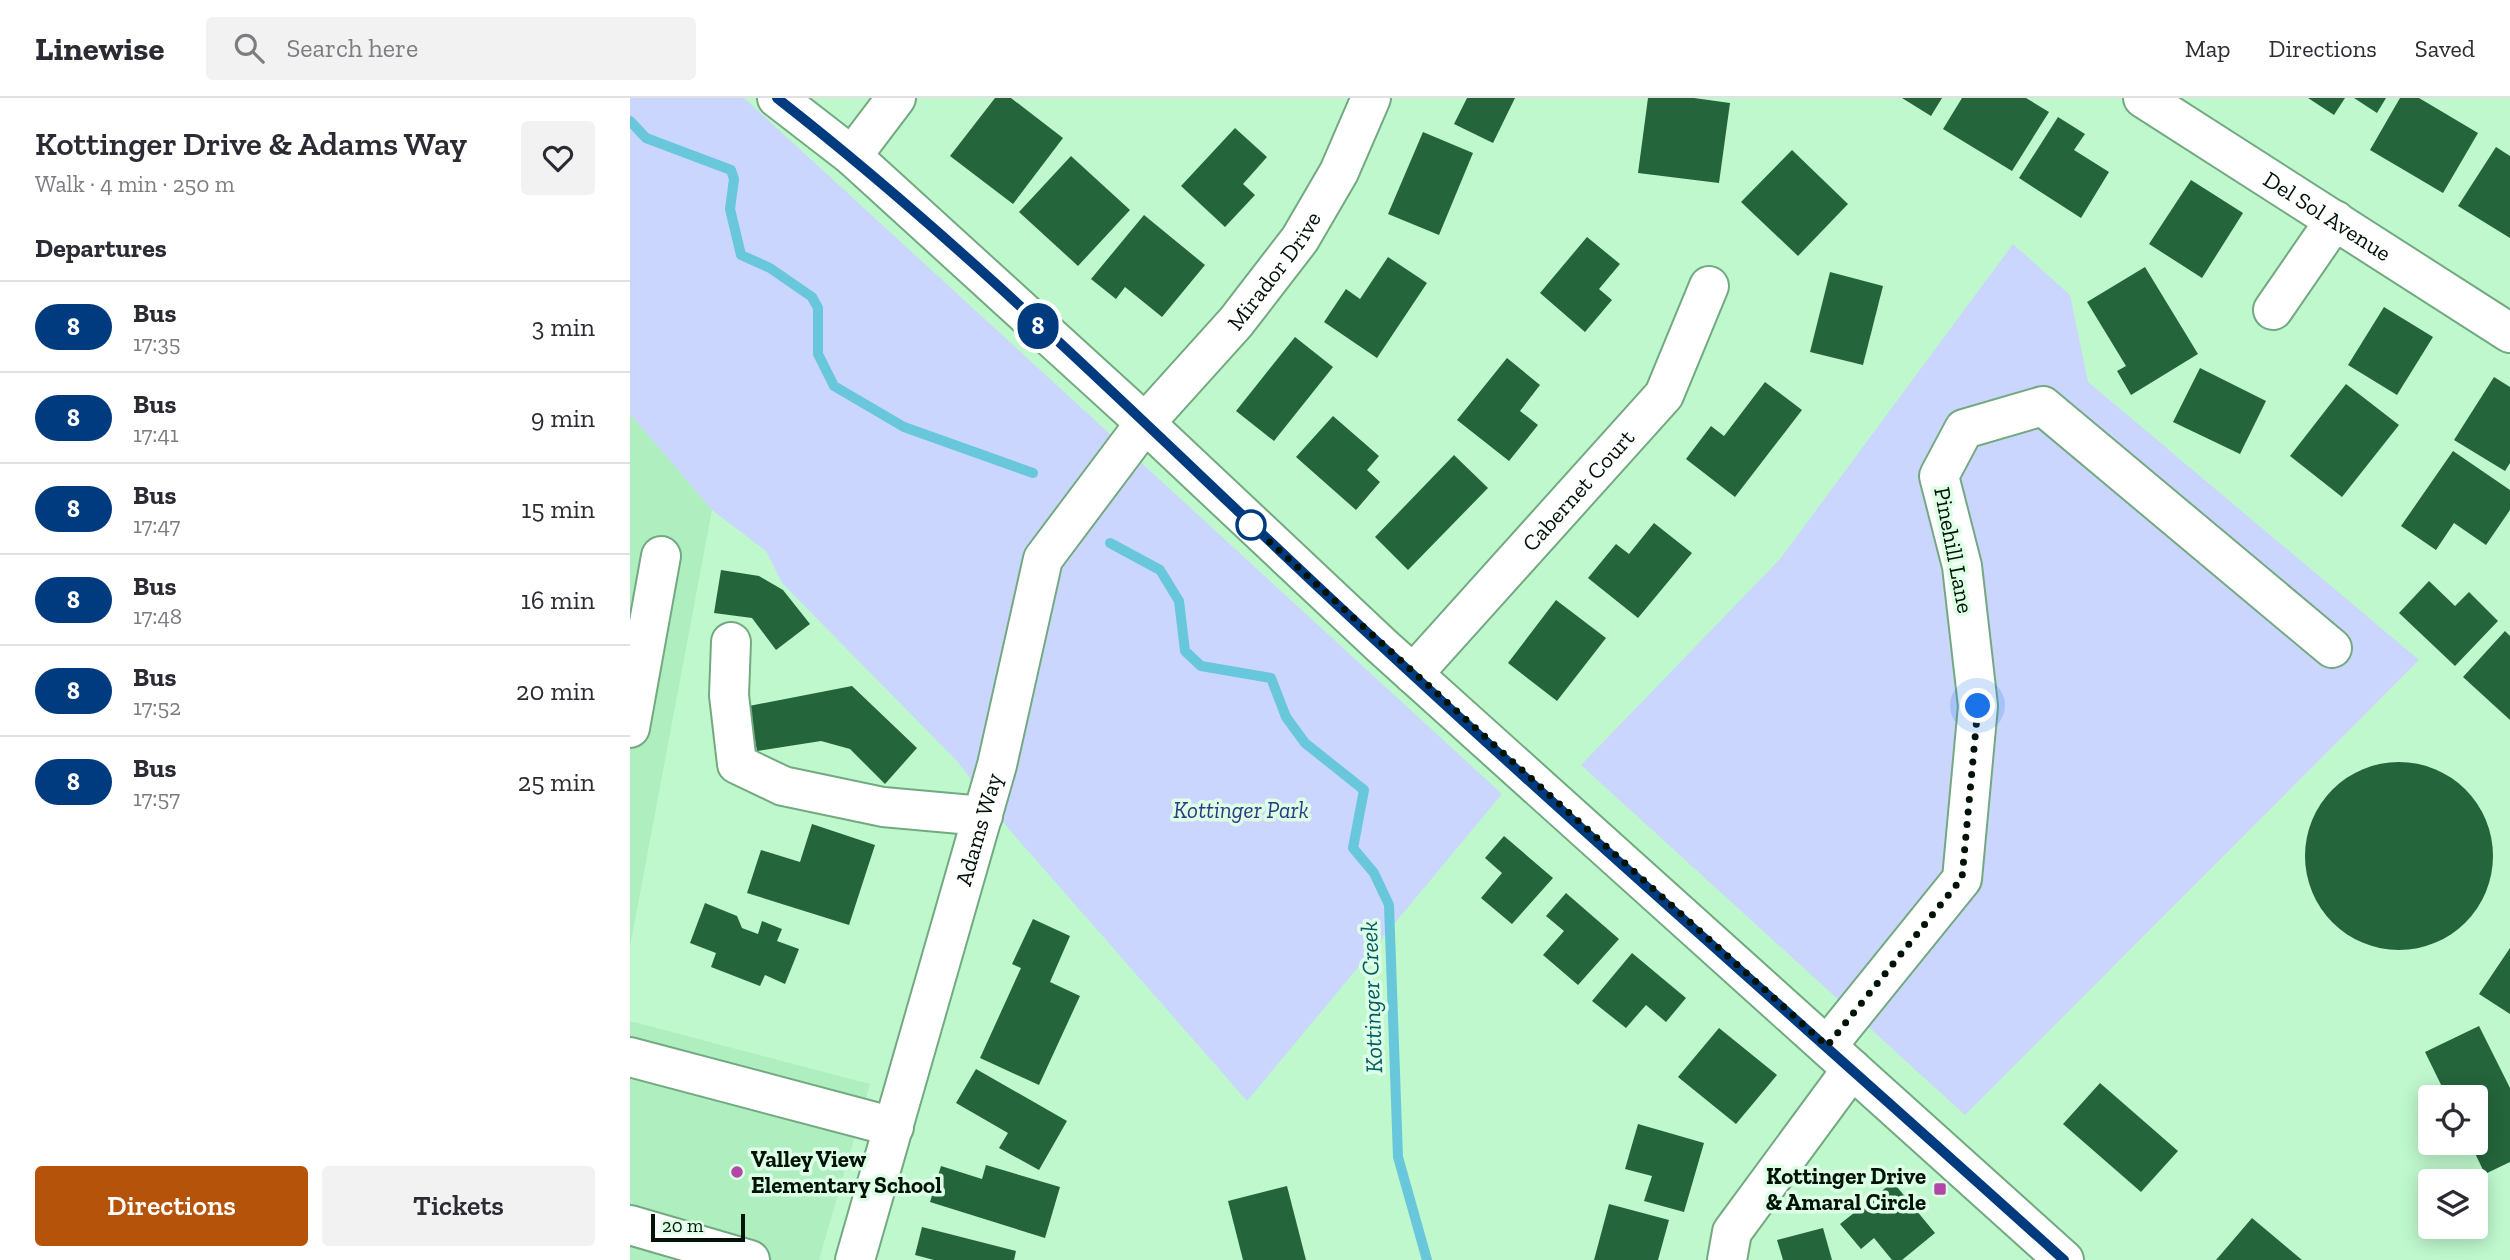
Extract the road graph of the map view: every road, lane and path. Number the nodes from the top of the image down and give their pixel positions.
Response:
1 (777, 98) edge
2 (896, 98) edge
3 (1371, 98) edge
4 (2143, 98) edge
5 (852, 156) junction
6 (2335, 219) junction
7 (1709, 286) dead end
8 (2273, 310) dead end
9 (2510, 333) edge
10 (1144, 423) junction
11 (661, 556) dead end
12 (731, 642) dead end
13 (2332, 648) dead end
14 (1413, 674) junction
15 (630, 728) edge
16 (983, 816) junction
17 (630, 1057) edge
18 (1839, 1057) junction
19 (894, 1127) junction
20 (641, 1239) edge
21 (750, 1260) edge
22 (855, 1260) edge
23 (1727, 1260) edge
24 (2064, 1260) edge

1 - 5 street
2 - 5 street
3 - 10 street, Mirador Drive
4 - 6 street, Del Sol Avenue
5 - 10 street
6 - 8 street
6 - 9 street, Del Sol Avenue
7 - 14 street, Cabernet Court
10 - 14 street
10 - 16 street, Adams Way
11 - 15 street
12 - 16 street
13 - 18 street, Pinehill Lane
14 - 18 street
16 - 19 street, Adams Way
17 - 19 street
18 - 23 street
18 - 24 street
19 - 22 street, Adams Way
20 - 21 street

